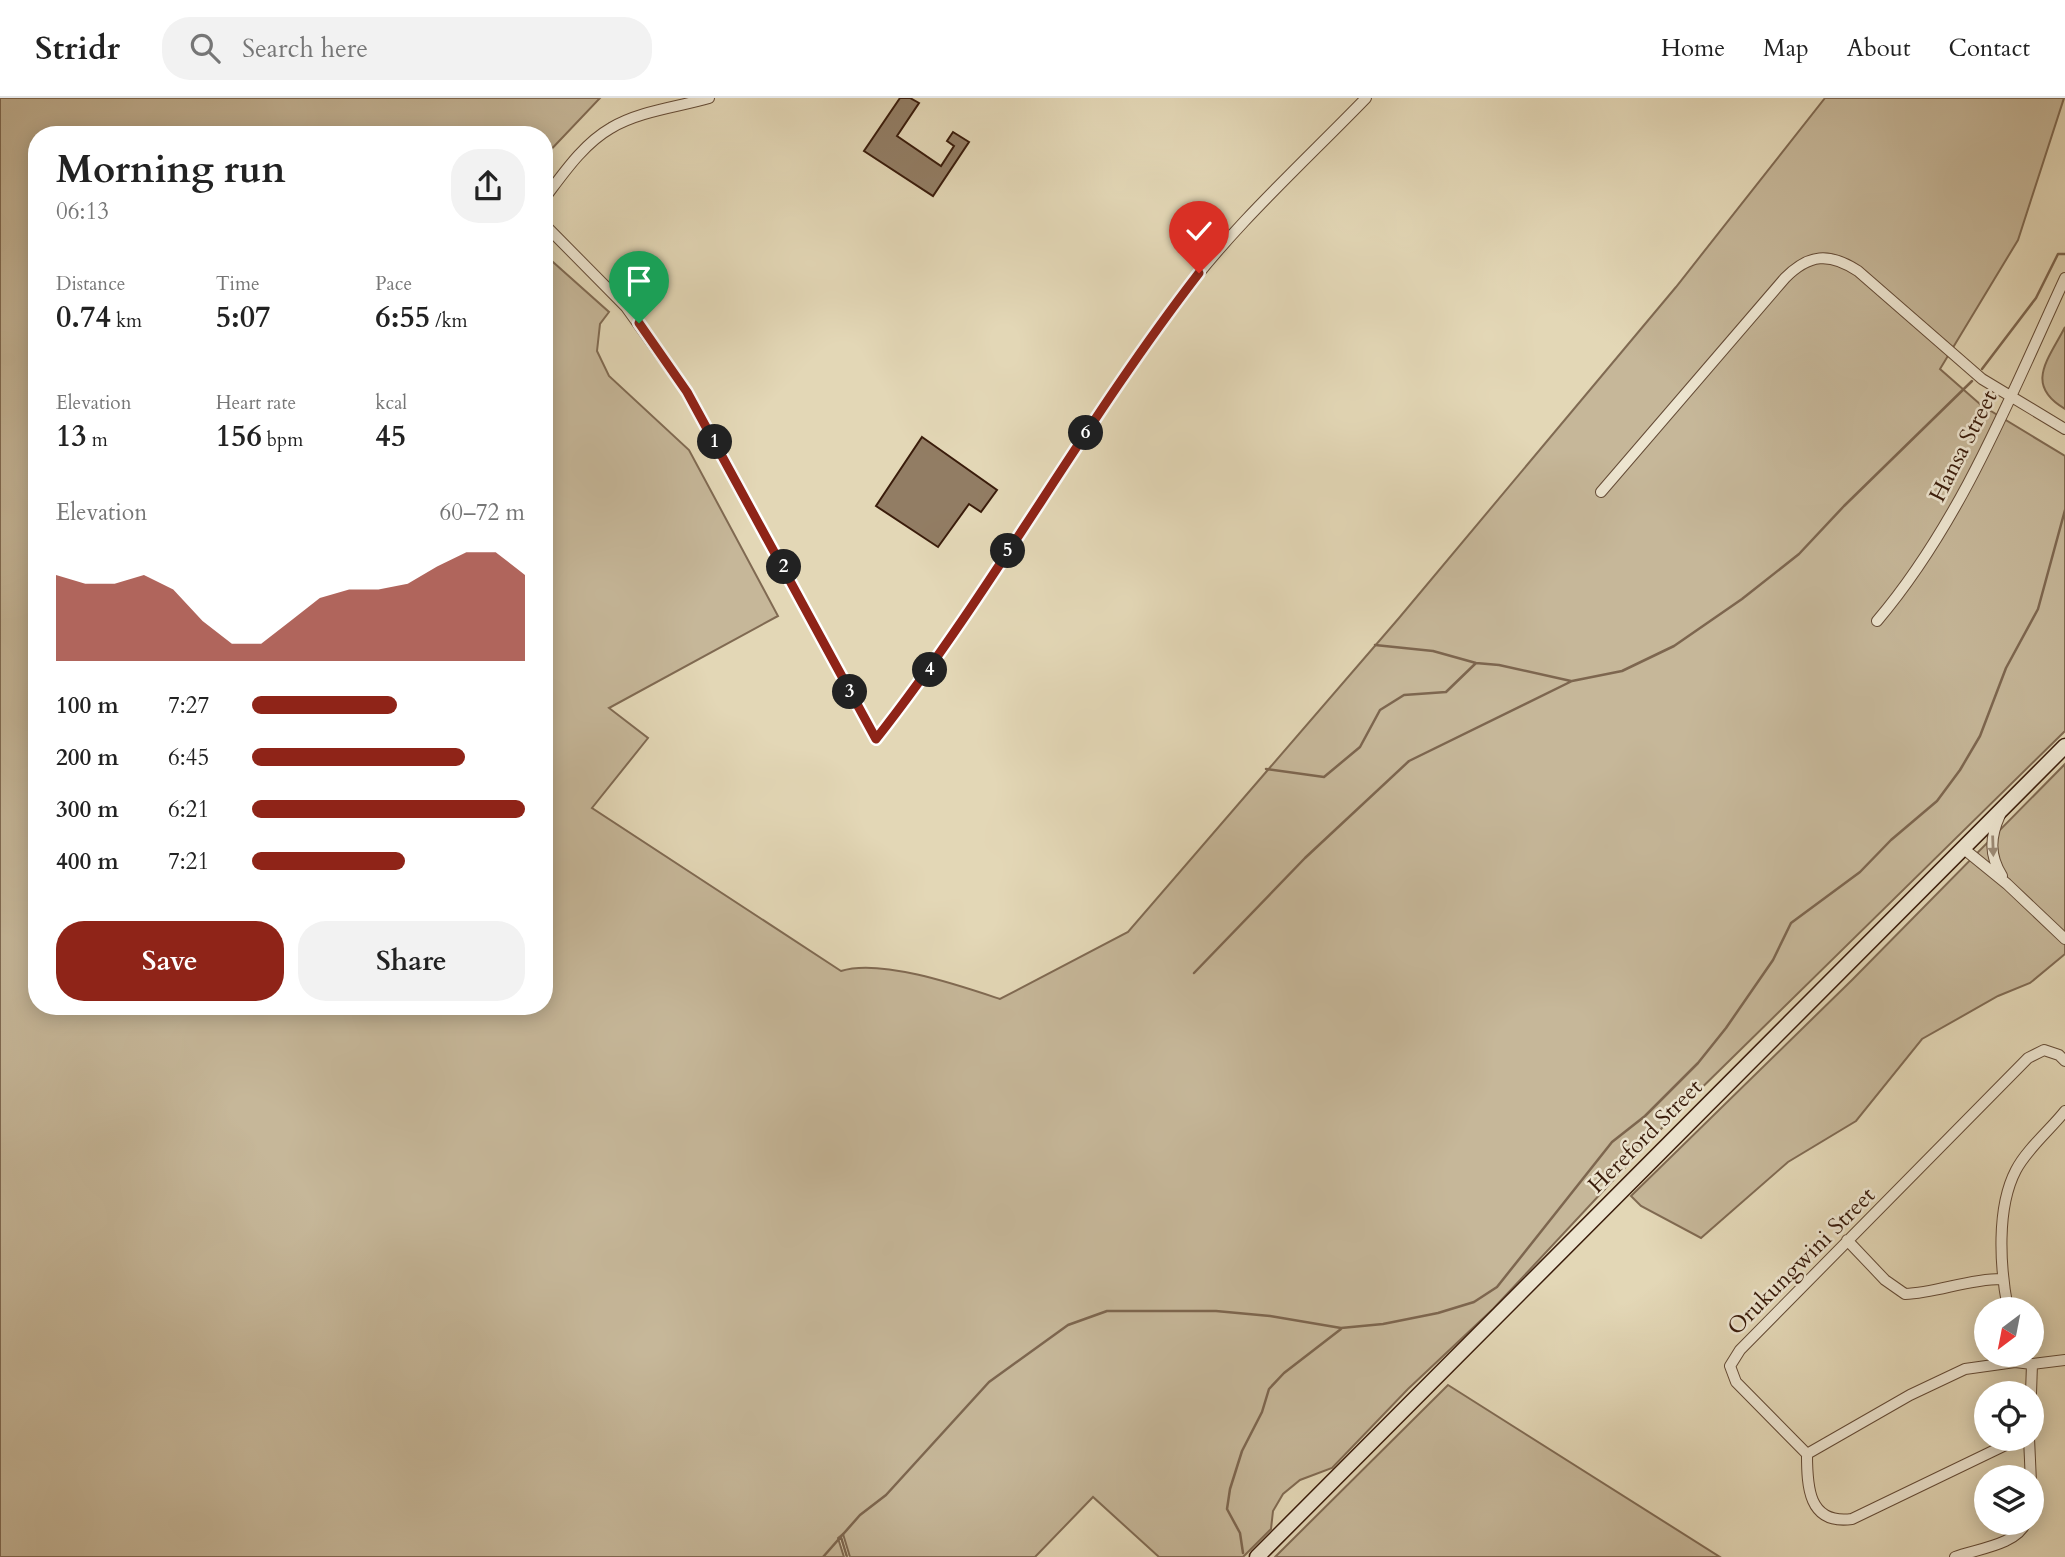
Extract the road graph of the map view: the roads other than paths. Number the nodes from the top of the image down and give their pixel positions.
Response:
1 (709, 98) edge
2 (1366, 98) edge
3 (553, 188) edge
4 (553, 233) edge
5 (2065, 278) edge
6 (2010, 398) junction
7 (2065, 429) edge
8 (1601, 492) dead end
9 (1877, 621) dead end
10 (2065, 746) edge
11 (2004, 808) junction
12 (1964, 849) junction
13 (2007, 884) junction
14 (2065, 939) edge
15 (2065, 1061) edge
16 (2065, 1111) edge
17 (1847, 1240) junction
18 (2001, 1279) junction
19 (2005, 1297) edge
20 (2065, 1360) edge
21 (2044, 1363) edge
22 (1974, 1367) edge
23 (1993, 1451) edge
24 (1807, 1454) junction
25 (2016, 1535) edge
26 (1257, 1557) edge
27 (1955, 1557) edge

1 - 3 street
2 - 4 street
5 - 6 street, Hansa Street
6 - 7 street
6 - 8 street
6 - 9 street, Hansa Street
10 - 11 main road, Hereford Street
11 - 12 main road, Hereford Street
11 -> 13 street
12 - 13 street
12 - 26 main road, Hereford Street
13 - 14 street
15 - 17 street, Orukungwini Street
16 - 18 street
17 - 18 street
17 - 24 street, Orukungwini Street
18 - 19 street
20 - 21 street
22 - 24 street
23 - 24 street
25 - 27 street

